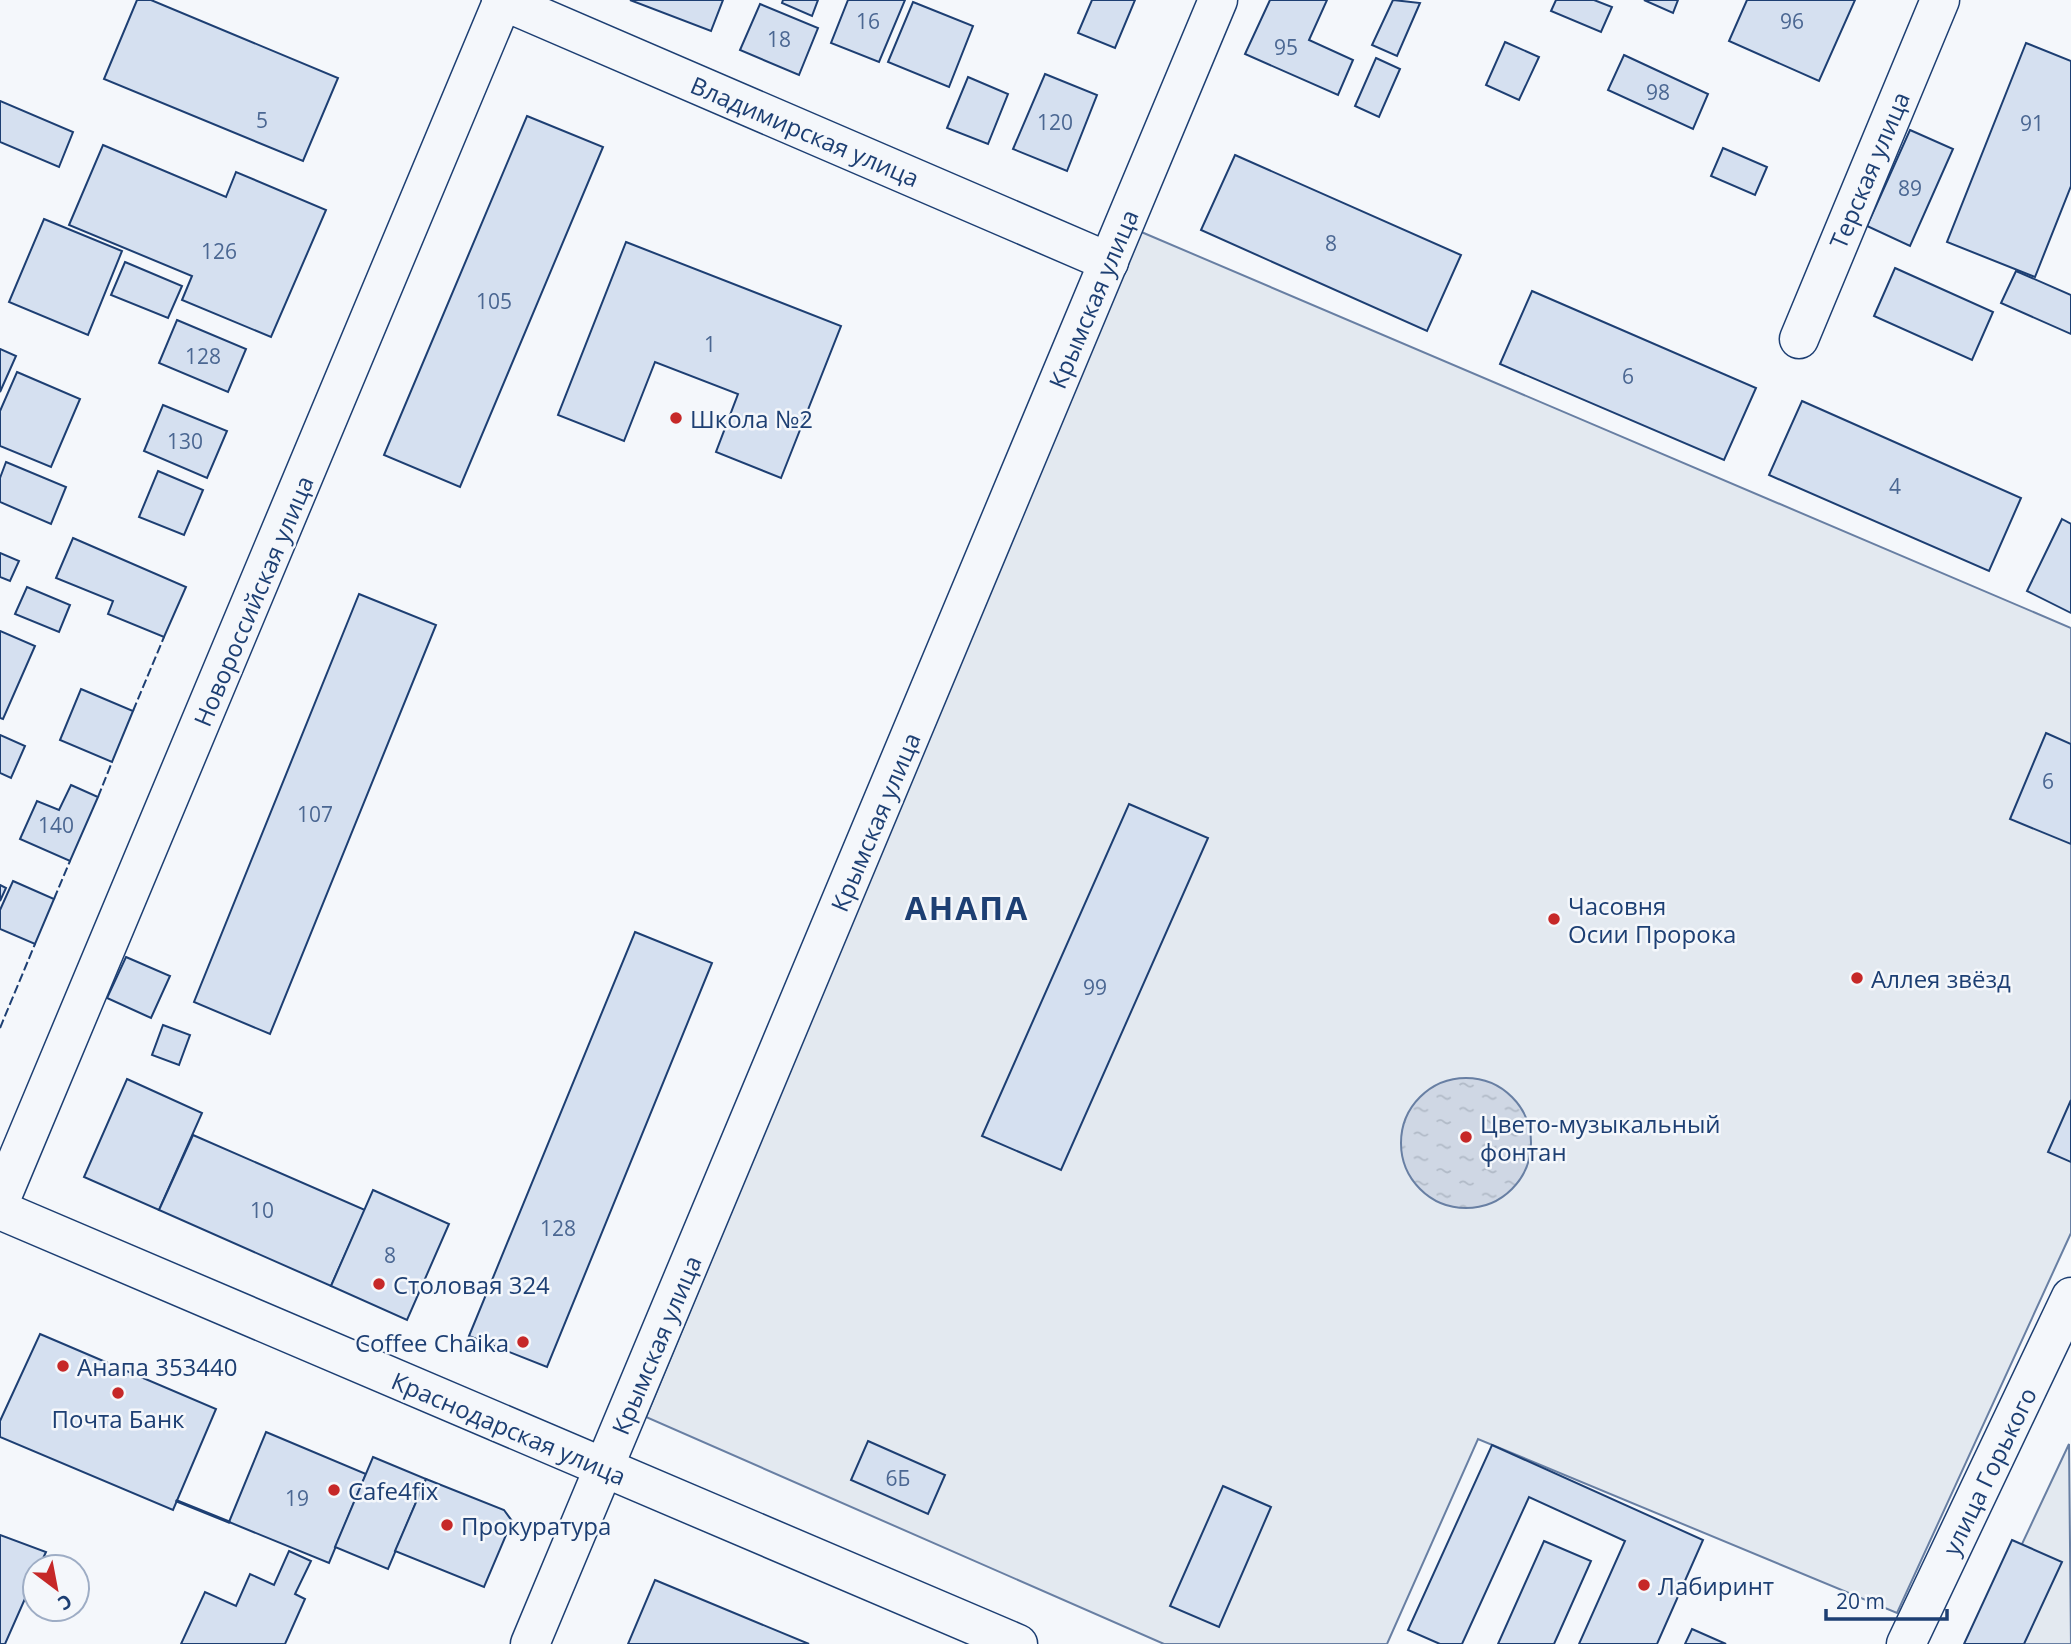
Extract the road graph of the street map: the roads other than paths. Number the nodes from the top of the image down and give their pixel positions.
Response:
1 (502, 0) edge
2 (1218, 0) edge
3 (1940, 0) edge
4 (1109, 262) junction
5 (1799, 340) dead end
6 (0, 1202) edge
7 (0, 1210) edge
8 (2071, 1297) edge
9 (604, 1468) junction
10 (530, 1644) edge
11 (1018, 1644) edge
12 (1906, 1644) edge

1 - 4 street, Владимирская улица
1 - 6 street, Новороссийская улица
2 - 4 street, Крымская улица
3 - 5 street, Терская улица
4 - 9 street, Крымская улица
7 - 9 street, Краснодарская улица
8 - 12 street, улица Горького
9 - 10 street, Крымская улица
9 - 11 street, Краснодарская улица

